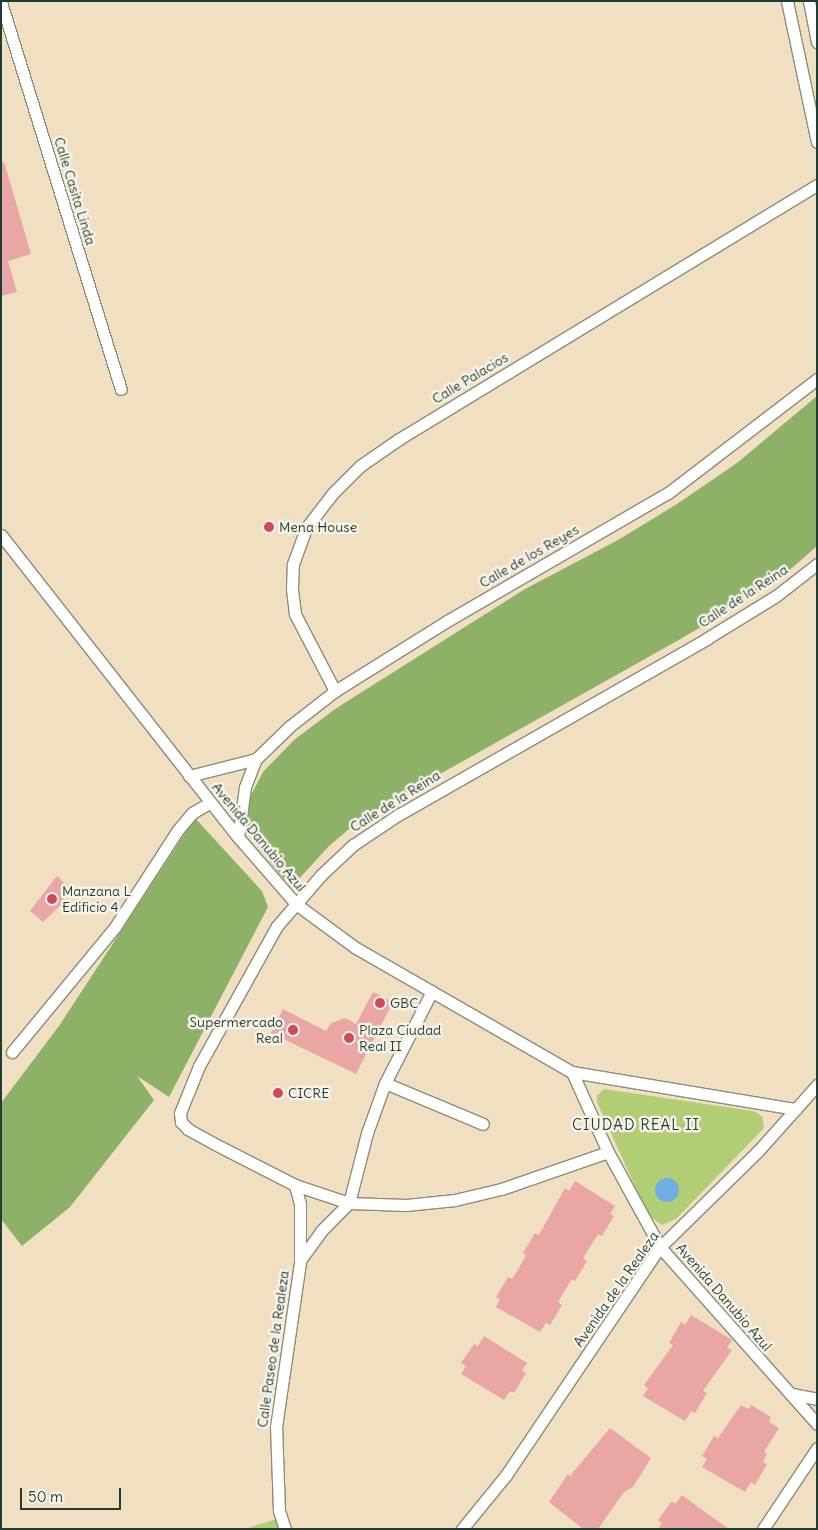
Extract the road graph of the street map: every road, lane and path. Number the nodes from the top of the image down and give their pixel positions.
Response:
1 (787, 1) edge
2 (809, 1) edge
3 (1, 2) edge
4 (817, 42) edge
5 (817, 142) edge
6 (817, 185) edge
7 (817, 379) edge
8 (121, 389) dead end
9 (1, 535) edge
10 (817, 564) edge
11 (335, 691) junction
12 (256, 759) junction
13 (189, 776) junction
14 (209, 803) junction
15 (238, 837) junction
16 (296, 904) junction
17 (432, 991) junction
18 (12, 1052) dead end
19 (572, 1072) junction
20 (385, 1083) junction
21 (817, 1085) edge
22 (796, 1109) junction
23 (482, 1124) dead end
24 (608, 1152) junction
25 (296, 1185) junction
26 (349, 1203) junction
27 (660, 1247) junction
28 (300, 1262) junction
29 (790, 1393) junction
30 (817, 1399) edge
31 (817, 1424) edge
32 (817, 1448) edge
33 (285, 1529) edge
34 (462, 1529) edge
35 (763, 1529) edge

1 - 5 street
2 - 4 street
3 - 8 street, Calle Casita Linda
6 - 11 street, Calle Palacios
7 - 11 street, Calle de los Reyes
9 - 13 street, Avenida Danubio Azul
10 - 16 street, Calle de la Reina
11 - 12 street, Calle de los Reyes
12 - 13 street, Calle de los Reyes
12 - 15 street, Calle de los Reyes
13 - 14 street, Avenida Danubio Azul
14 - 15 street, Avenida Danubio Azul
14 - 18 street
15 - 16 street, Avenida Danubio Azul
16 - 17 street, Avenida Danubio Azul
16 - 25 street, Calle de la Reina
17 - 19 street, Avenida Danubio Azul
17 - 20 street
19 - 22 street, Avenida Danubio Azul
19 - 24 street, Avenida Danubio Azul
20 - 23 street
20 - 26 street
21 - 22 street, Avenida de la Realeza
22 - 27 street, Avenida de la Realeza
24 - 26 street, Calle de la Reina
24 - 27 street, Avenida Danubio Azul
25 - 26 street, Calle de la Reina
25 - 28 street, Calle Paseo de la Realeza
26 - 28 street, Calle Paseo de la Realeza
27 - 29 street, Avenida Danubio Azul
27 - 34 street, Avenida de la Realeza
28 - 33 street, Calle Paseo de la Realeza
29 - 30 street
29 - 31 street, Avenida Danubio Azul
32 - 35 street

